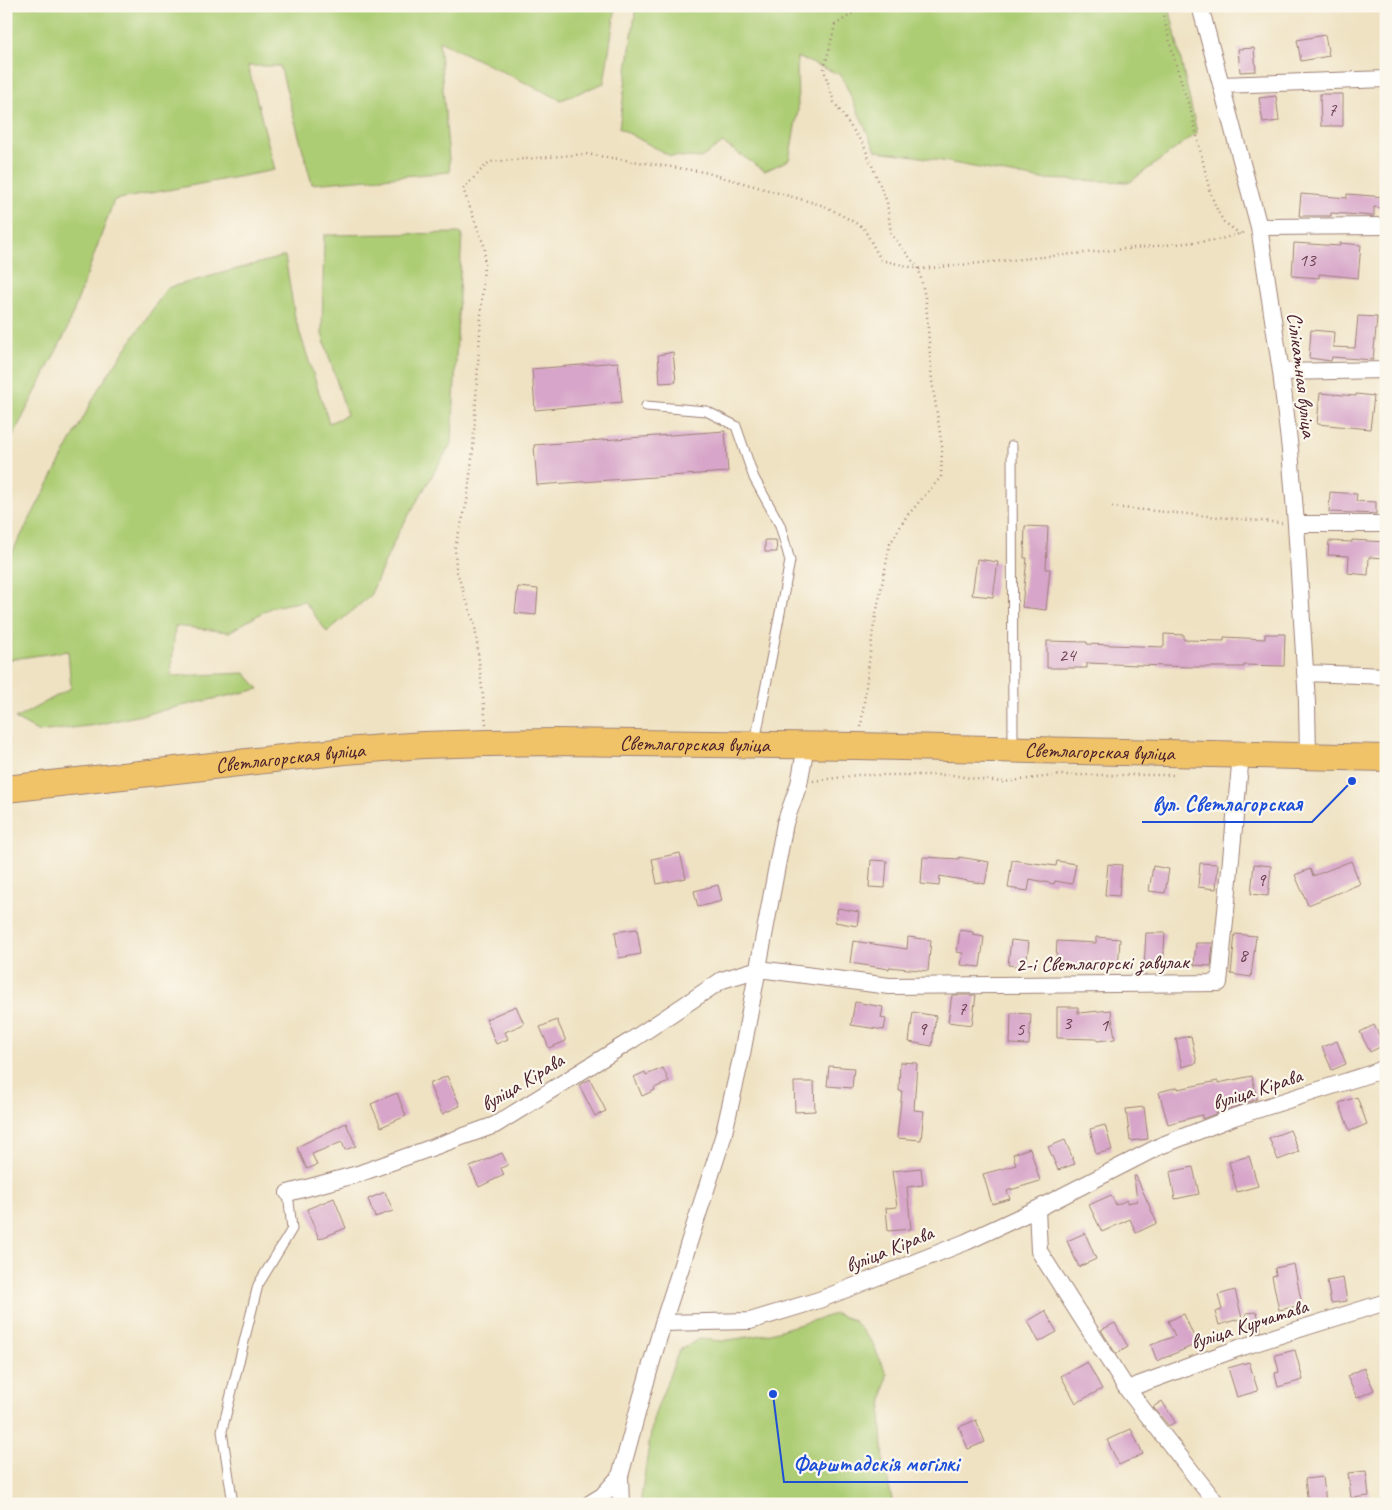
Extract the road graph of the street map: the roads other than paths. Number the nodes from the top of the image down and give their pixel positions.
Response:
1 (1200, 6) edge
2 (1386, 79) edge
3 (1221, 85) junction
4 (1386, 226) edge
5 (1260, 227) junction
6 (1386, 370) edge
7 (1281, 372) junction
8 (646, 406) dead end
9 (1012, 446) dead end
10 (1296, 524) junction
11 (1386, 524) edge
12 (1305, 673) junction
13 (1386, 676) edge
14 (755, 745) junction
15 (806, 746) junction
16 (1013, 750) junction
17 (1241, 755) junction
18 (1308, 757) junction
19 (1386, 758) edge
20 (6, 789) edge
21 (759, 969) junction
22 (1386, 1067) edge
23 (288, 1193) joint
24 (1037, 1209) junction
25 (1386, 1302) edge
26 (663, 1323) junction
27 (1127, 1389) junction
28 (620, 1476) junction
29 (233, 1504) edge
30 (589, 1504) edge
31 (621, 1504) edge
32 (1217, 1504) edge

1 - 3 street, Сілікатная вуліца
2 - 3 street
3 - 5 street, Сілікатная вуліца
4 - 5 street
5 - 7 street, Сілікатная вуліца
6 - 7 street
7 - 10 street, Сілікатная вуліца
8 - 14 lane
9 - 16 lane
10 - 11 street
10 - 12 street, Сілікатная вуліца
12 - 13 street
12 - 18 street, Сілікатная вуліца
14 - 15 main road, Светлагорская вуліца
14 - 20 main road, Светлагорская вуліца
15 - 16 main road, Светлагорская вуліца
15 - 21 street
16 - 17 main road, Светлагорская вуліца
17 - 18 main road, Светлагорская вуліца
17 - 21 street, 2-і Светлагорскі завулак
18 - 19 main road, Светлагорская вуліца
21 - 23 street, вуліца Кірава
21 - 26 street
22 - 24 street, вуліца Кірава
23 - 29 lane
24 - 26 street, вуліца Кірава
24 - 27 street
25 - 27 street, вуліца Курчатава
26 - 28 street
27 - 32 street
28 - 30 street
28 - 31 street

